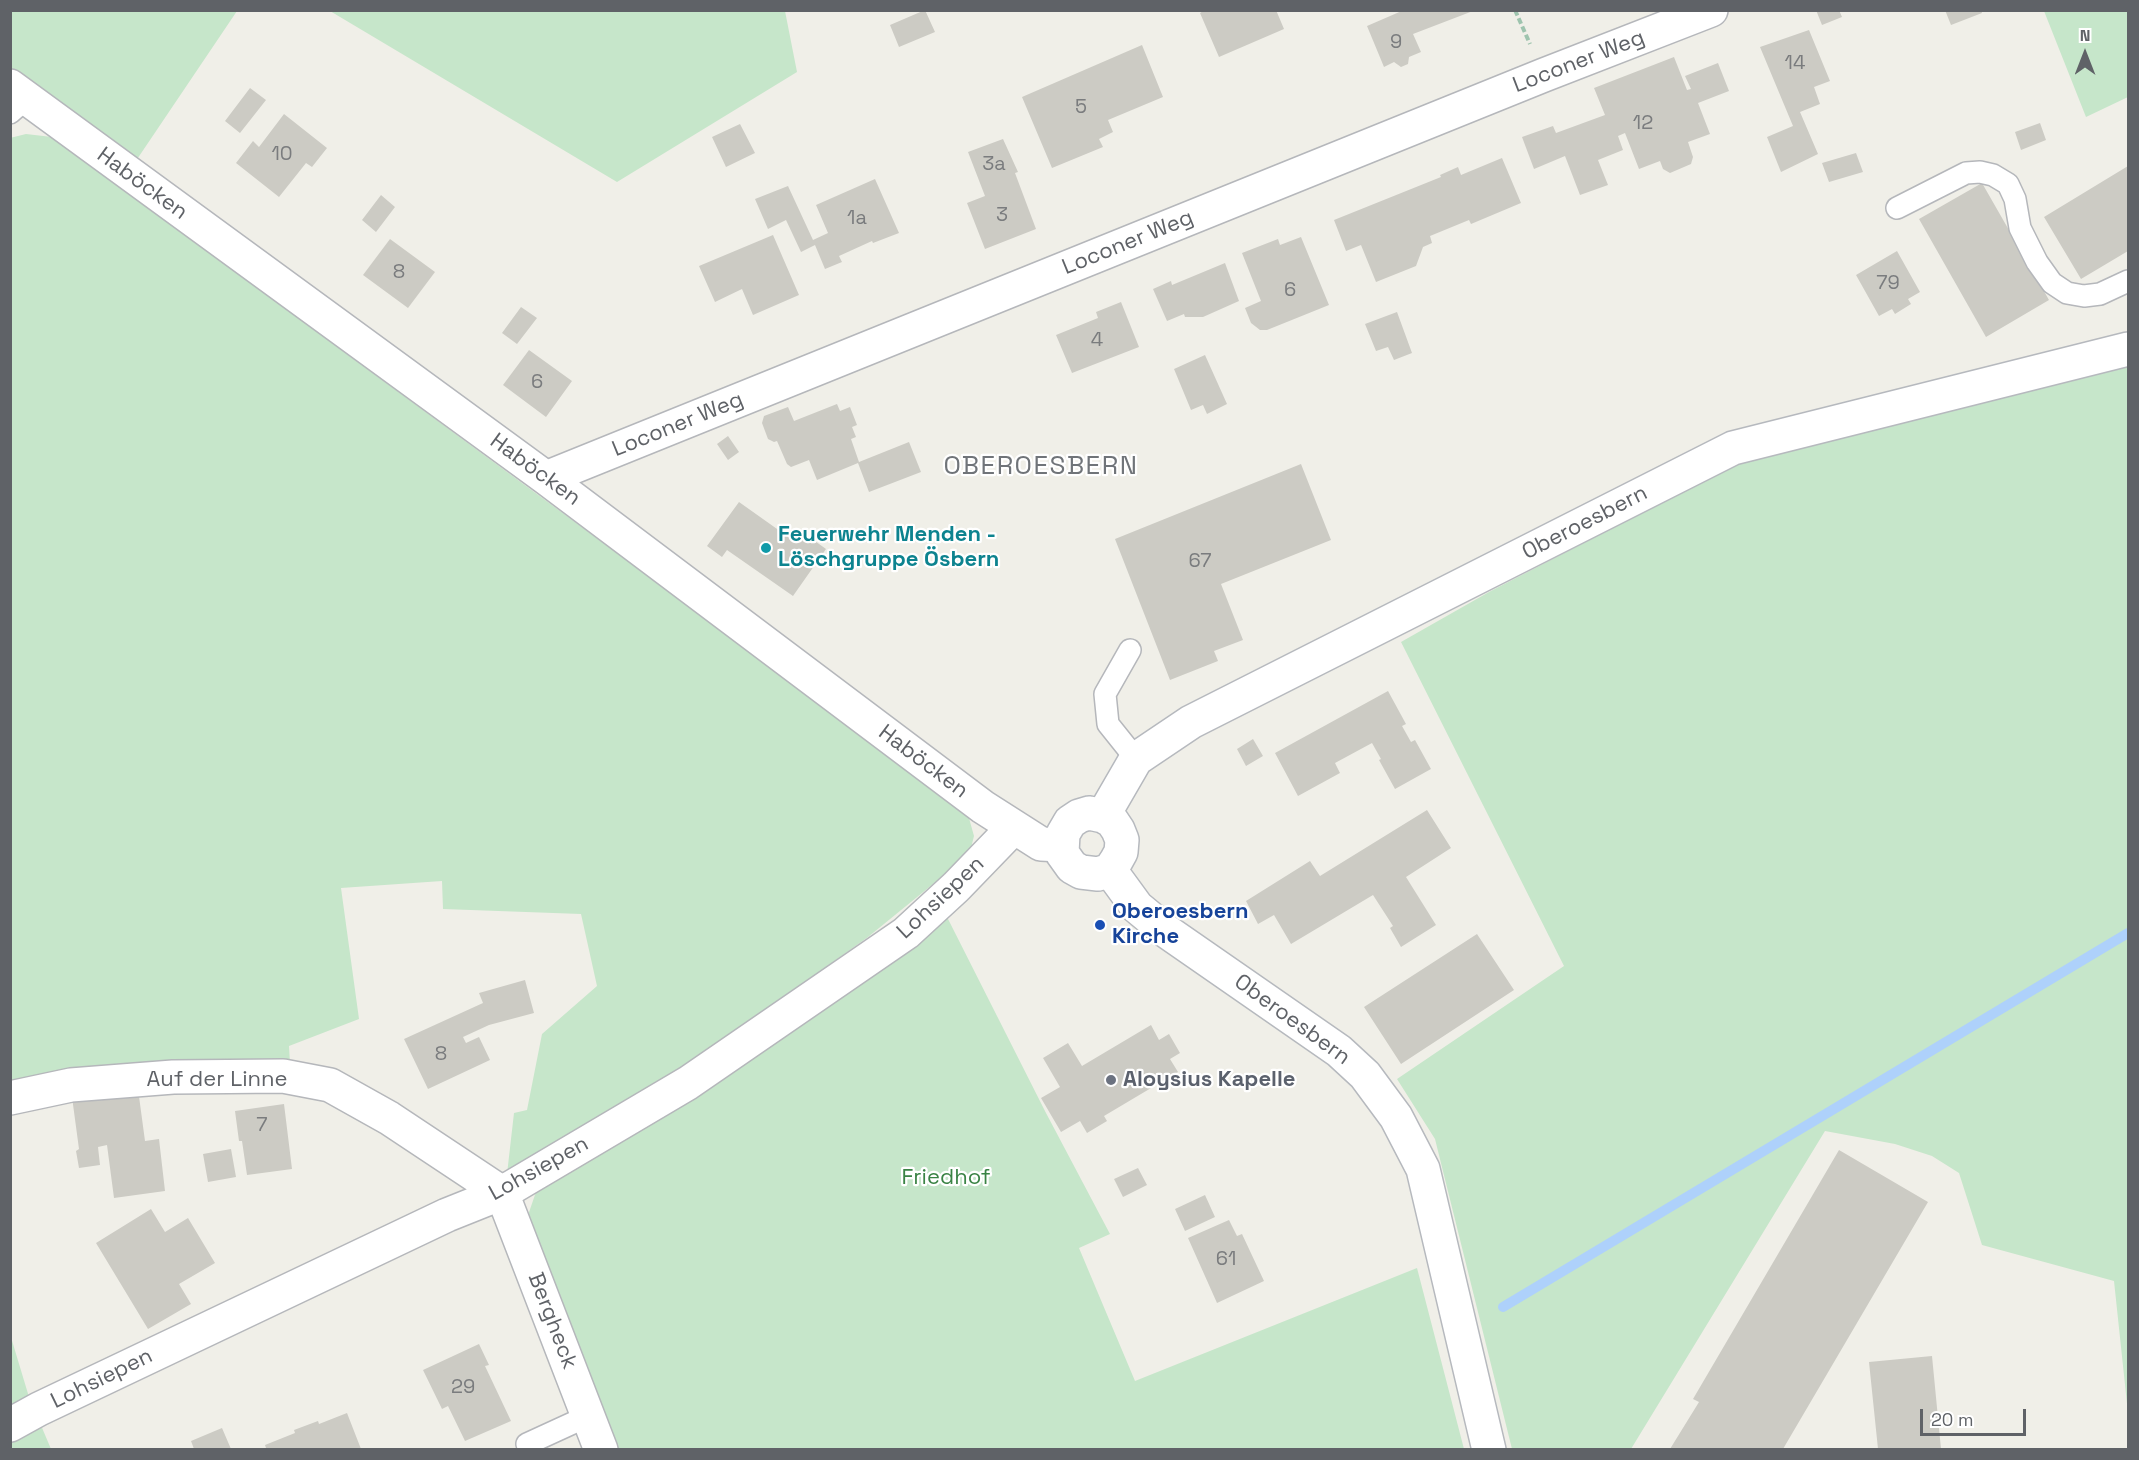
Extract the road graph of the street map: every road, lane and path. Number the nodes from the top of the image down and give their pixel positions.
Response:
1 (1711, 10) edge
2 (16, 99) edge
3 (1897, 208) dead end
4 (2128, 282) edge
5 (2128, 349) edge
6 (546, 478) junction
7 (1130, 650) dead end
8 (1136, 759) junction
9 (1103, 816) junction
10 (1014, 827) junction
11 (1061, 845) junction
12 (1110, 870) junction
13 (10, 1098) edge
14 (502, 1193) junction
15 (588, 1416) junction
16 (10, 1425) edge
17 (527, 1444) dead end
18 (601, 1449) edge
19 (1489, 1449) edge

1 - 6 street, Loconer Weg
2 - 6 street, Haböcken
3 - 4 lane
5 - 8 street, Oberoesbern
6 - 10 street, Haböcken
7 - 8 lane
8 - 9 street, Oberoesbern
9 - 11 street
9 - 12 street
10 - 11 street, Haböcken
10 - 14 street, Lohsiepen
11 - 12 street
12 - 19 street, Oberoesbern
13 - 14 street, Auf der Linne
14 - 15 street, Bergheck
14 - 16 street, Lohsiepen
15 - 17 lane
15 - 18 street, Bergheck

